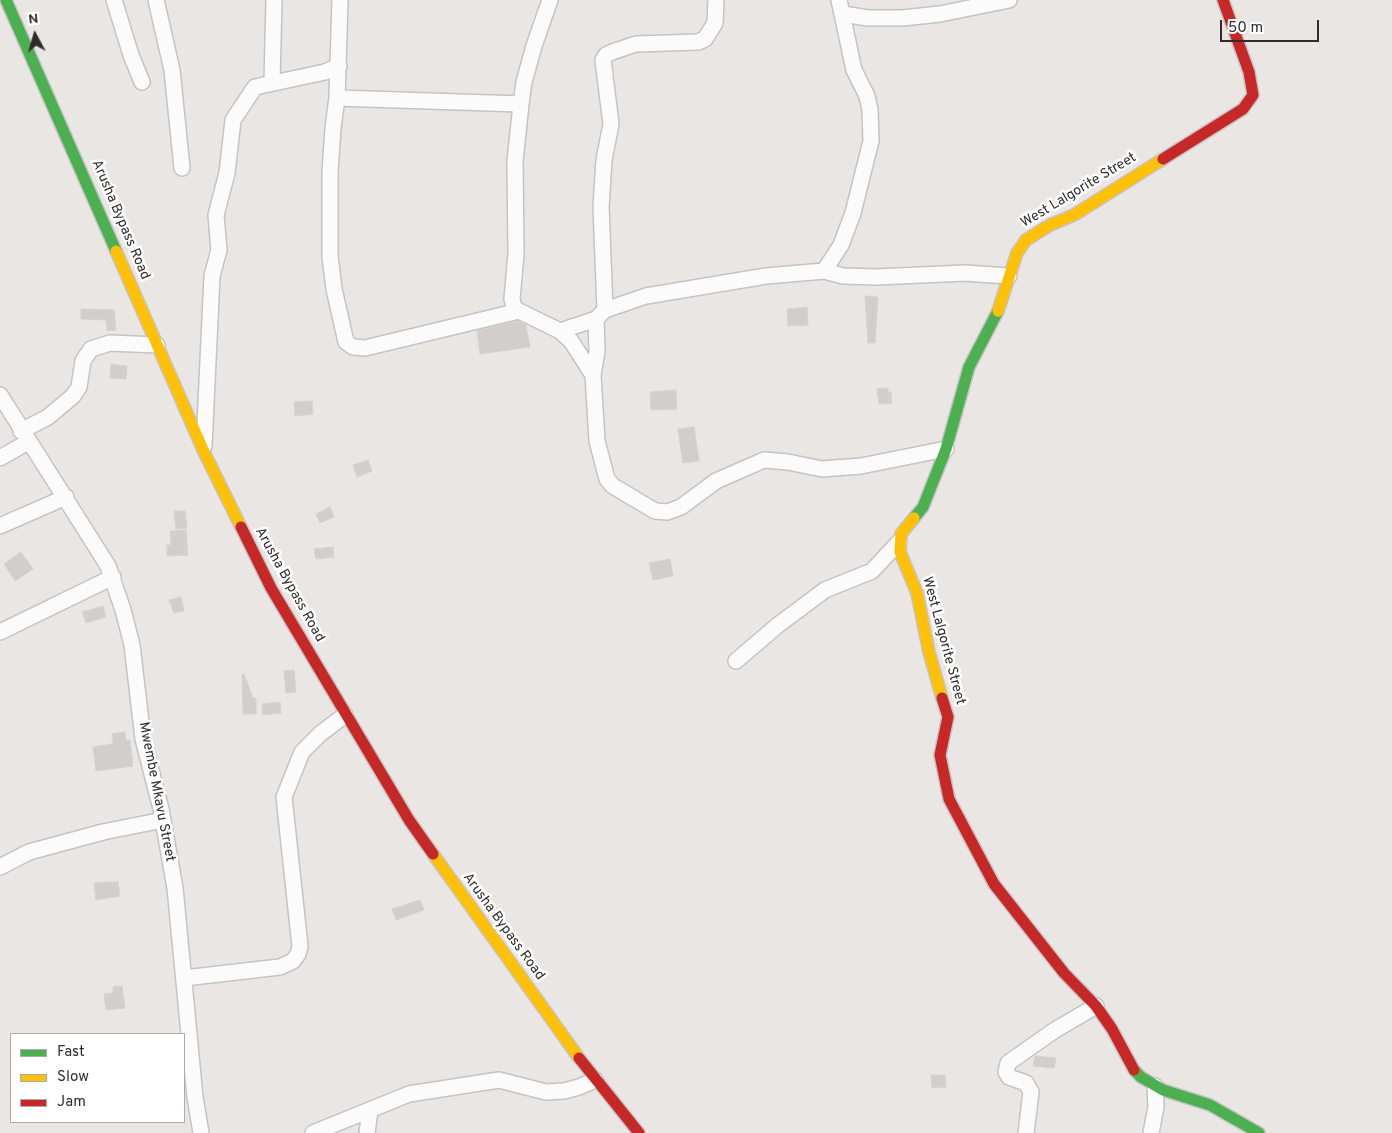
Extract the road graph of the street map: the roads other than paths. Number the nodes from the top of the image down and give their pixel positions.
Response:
1 (6, 0) edge
2 (114, 0) edge
3 (156, 0) edge
4 (274, 0) edge
5 (340, 0) edge
6 (550, 0) edge
7 (716, 0) edge
8 (1009, 0) edge
9 (1223, 0) edge
10 (841, 7) edge
11 (339, 66) junction
12 (142, 82) dead end
13 (272, 82) junction
14 (337, 98) junction
15 (520, 104) junction
16 (182, 168) dead end
17 (824, 271) junction
18 (1009, 276) junction
19 (519, 311) junction
20 (600, 314) junction
21 (560, 331) junction
22 (157, 346) junction
23 (593, 375) junction
24 (0, 395) edge
25 (24, 436) junction
26 (946, 449) junction
27 (204, 452) junction
28 (0, 458) edge
29 (66, 497) junction
30 (0, 526) edge
31 (899, 542) junction
32 (113, 577) junction
33 (0, 632) edge
34 (736, 661) dead end
35 (345, 715) junction
36 (163, 820) junction
37 (0, 867) edge
38 (184, 978) junction
39 (1096, 1006) junction
40 (595, 1080) junction
41 (1155, 1086) junction
42 (370, 1110) junction
43 (201, 1133) edge
44 (313, 1133) edge
45 (368, 1133) edge
46 (638, 1133) edge
47 (1026, 1133) edge
48 (1151, 1133) edge
49 (1259, 1133) edge

1 - 22 street, Arusha Bypass Road
2 - 12 street
3 - 16 street
4 - 13 street
5 - 11 street
6 - 15 street
7 - 20 street
8 - 10 street
9 - 18 street, West Lalgorite Street
10 - 17 street
11 - 13 street
11 - 14 street
13 - 27 street
14 - 15 street
14 - 19 street
15 - 19 street
17 - 18 street
17 - 20 street
18 - 26 street, West Lalgorite Street
19 - 21 street
20 - 21 street
20 - 23 street
21 - 23 street
22 - 25 street
22 - 27 street, Arusha Bypass Road
23 - 26 street
24 - 25 street, Mwembe Mkavu Street
25 - 28 street
25 - 29 street, Mwembe Mkavu Street
26 - 31 street, West Lalgorite Street
27 - 35 street, Arusha Bypass Road
29 - 30 street
29 - 32 street, Mwembe Mkavu Street
31 - 34 street
31 - 39 street, West Lalgorite Street
32 - 33 street
32 - 36 street, Mwembe Mkavu Street
35 - 38 street
35 - 40 street, Arusha Bypass Road
36 - 37 street
36 - 38 street, Mwembe Mkavu Street
38 - 43 street, Mwembe Mkavu Street
39 - 41 street, West Lalgorite Street
39 - 47 street
40 - 42 street
40 - 46 street, Arusha Bypass Road
41 - 48 street
41 - 49 street, West Lalgorite Street
42 - 44 street
42 - 45 street

